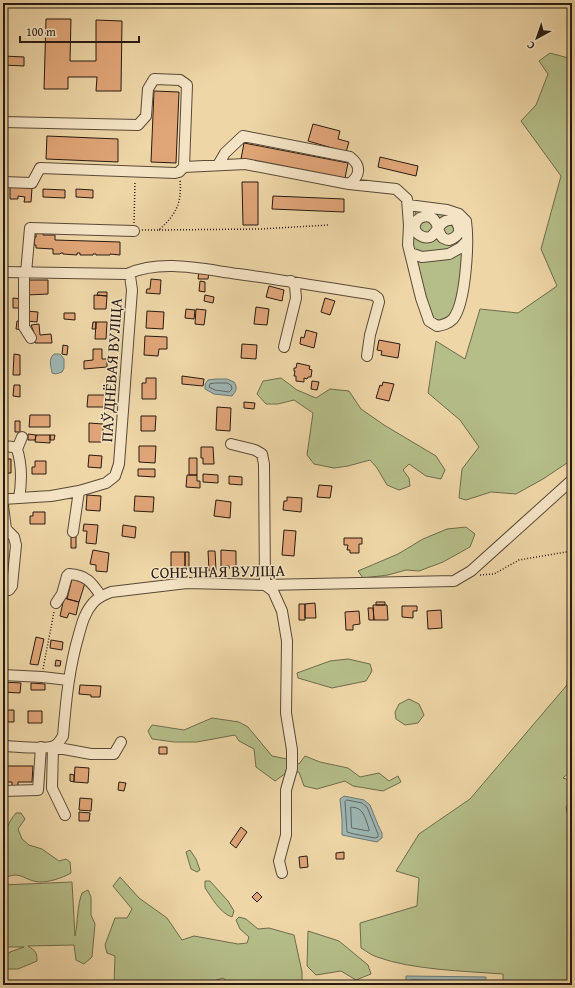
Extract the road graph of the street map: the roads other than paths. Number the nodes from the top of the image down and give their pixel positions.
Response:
1 (3, 122) edge
2 (218, 165) junction
3 (182, 169) junction
4 (3, 182) edge
5 (349, 184) junction
6 (408, 206) junction
7 (412, 225) junction
8 (134, 230) road end
9 (467, 241) junction
10 (410, 253) junction
11 (3, 272) edge
12 (25, 273) junction
13 (126, 274) junction
14 (291, 281) junction
15 (31, 338) dead end
16 (284, 347) dead end
17 (367, 356) dead end
18 (22, 437) dead end
19 (231, 444) dead end
20 (3, 446) edge
21 (17, 449) junction
22 (572, 480) edge
23 (79, 491) junction
24 (19, 498) junction
25 (3, 499) edge
26 (3, 506) edge
27 (73, 532) dead end
28 (265, 585) junction
29 (3, 589) edge
30 (101, 596) junction
31 (56, 603) road end
32 (3, 675) edge
33 (68, 680) junction
34 (122, 742) dead end
35 (3, 746) edge
36 (53, 747) junction
37 (41, 748) junction
38 (3, 791) edge
39 (65, 815) dead end
40 (282, 873) dead end

1 - 3 street
2 - 3 street
2 - 5 street
2 - 5 street
3 - 4 street
5 - 6 street
6 - 7 street
6 - 9 street
7 - 7 street
7 - 10 street
8 - 12 street
9 - 10 street
9 - 10 street
11 - 12 street
12 - 13 street
12 - 15 street
13 - 14 street
13 - 23 street, ПАЎДНЁВАЯ ВУЛІЦА
14 - 16 street
14 - 17 street
18 - 21 street
19 - 28 street
20 - 21 street
21 - 24 street
22 - 28 street, СОНЕЧНАЯ ВУЛІЦА
23 - 24 street, ПАЎДНЁВАЯ ВУЛІЦА
23 - 27 street
24 - 25 street, ПАЎДНЁВАЯ ВУЛІЦА
26 - 29 street
28 - 30 street, СОНЕЧНАЯ ВУЛІЦА
28 - 40 street
30 - 31 street
30 - 33 street
32 - 33 street
33 - 36 street
34 - 36 street
35 - 37 street
36 - 37 street
36 - 39 street
37 - 38 street

